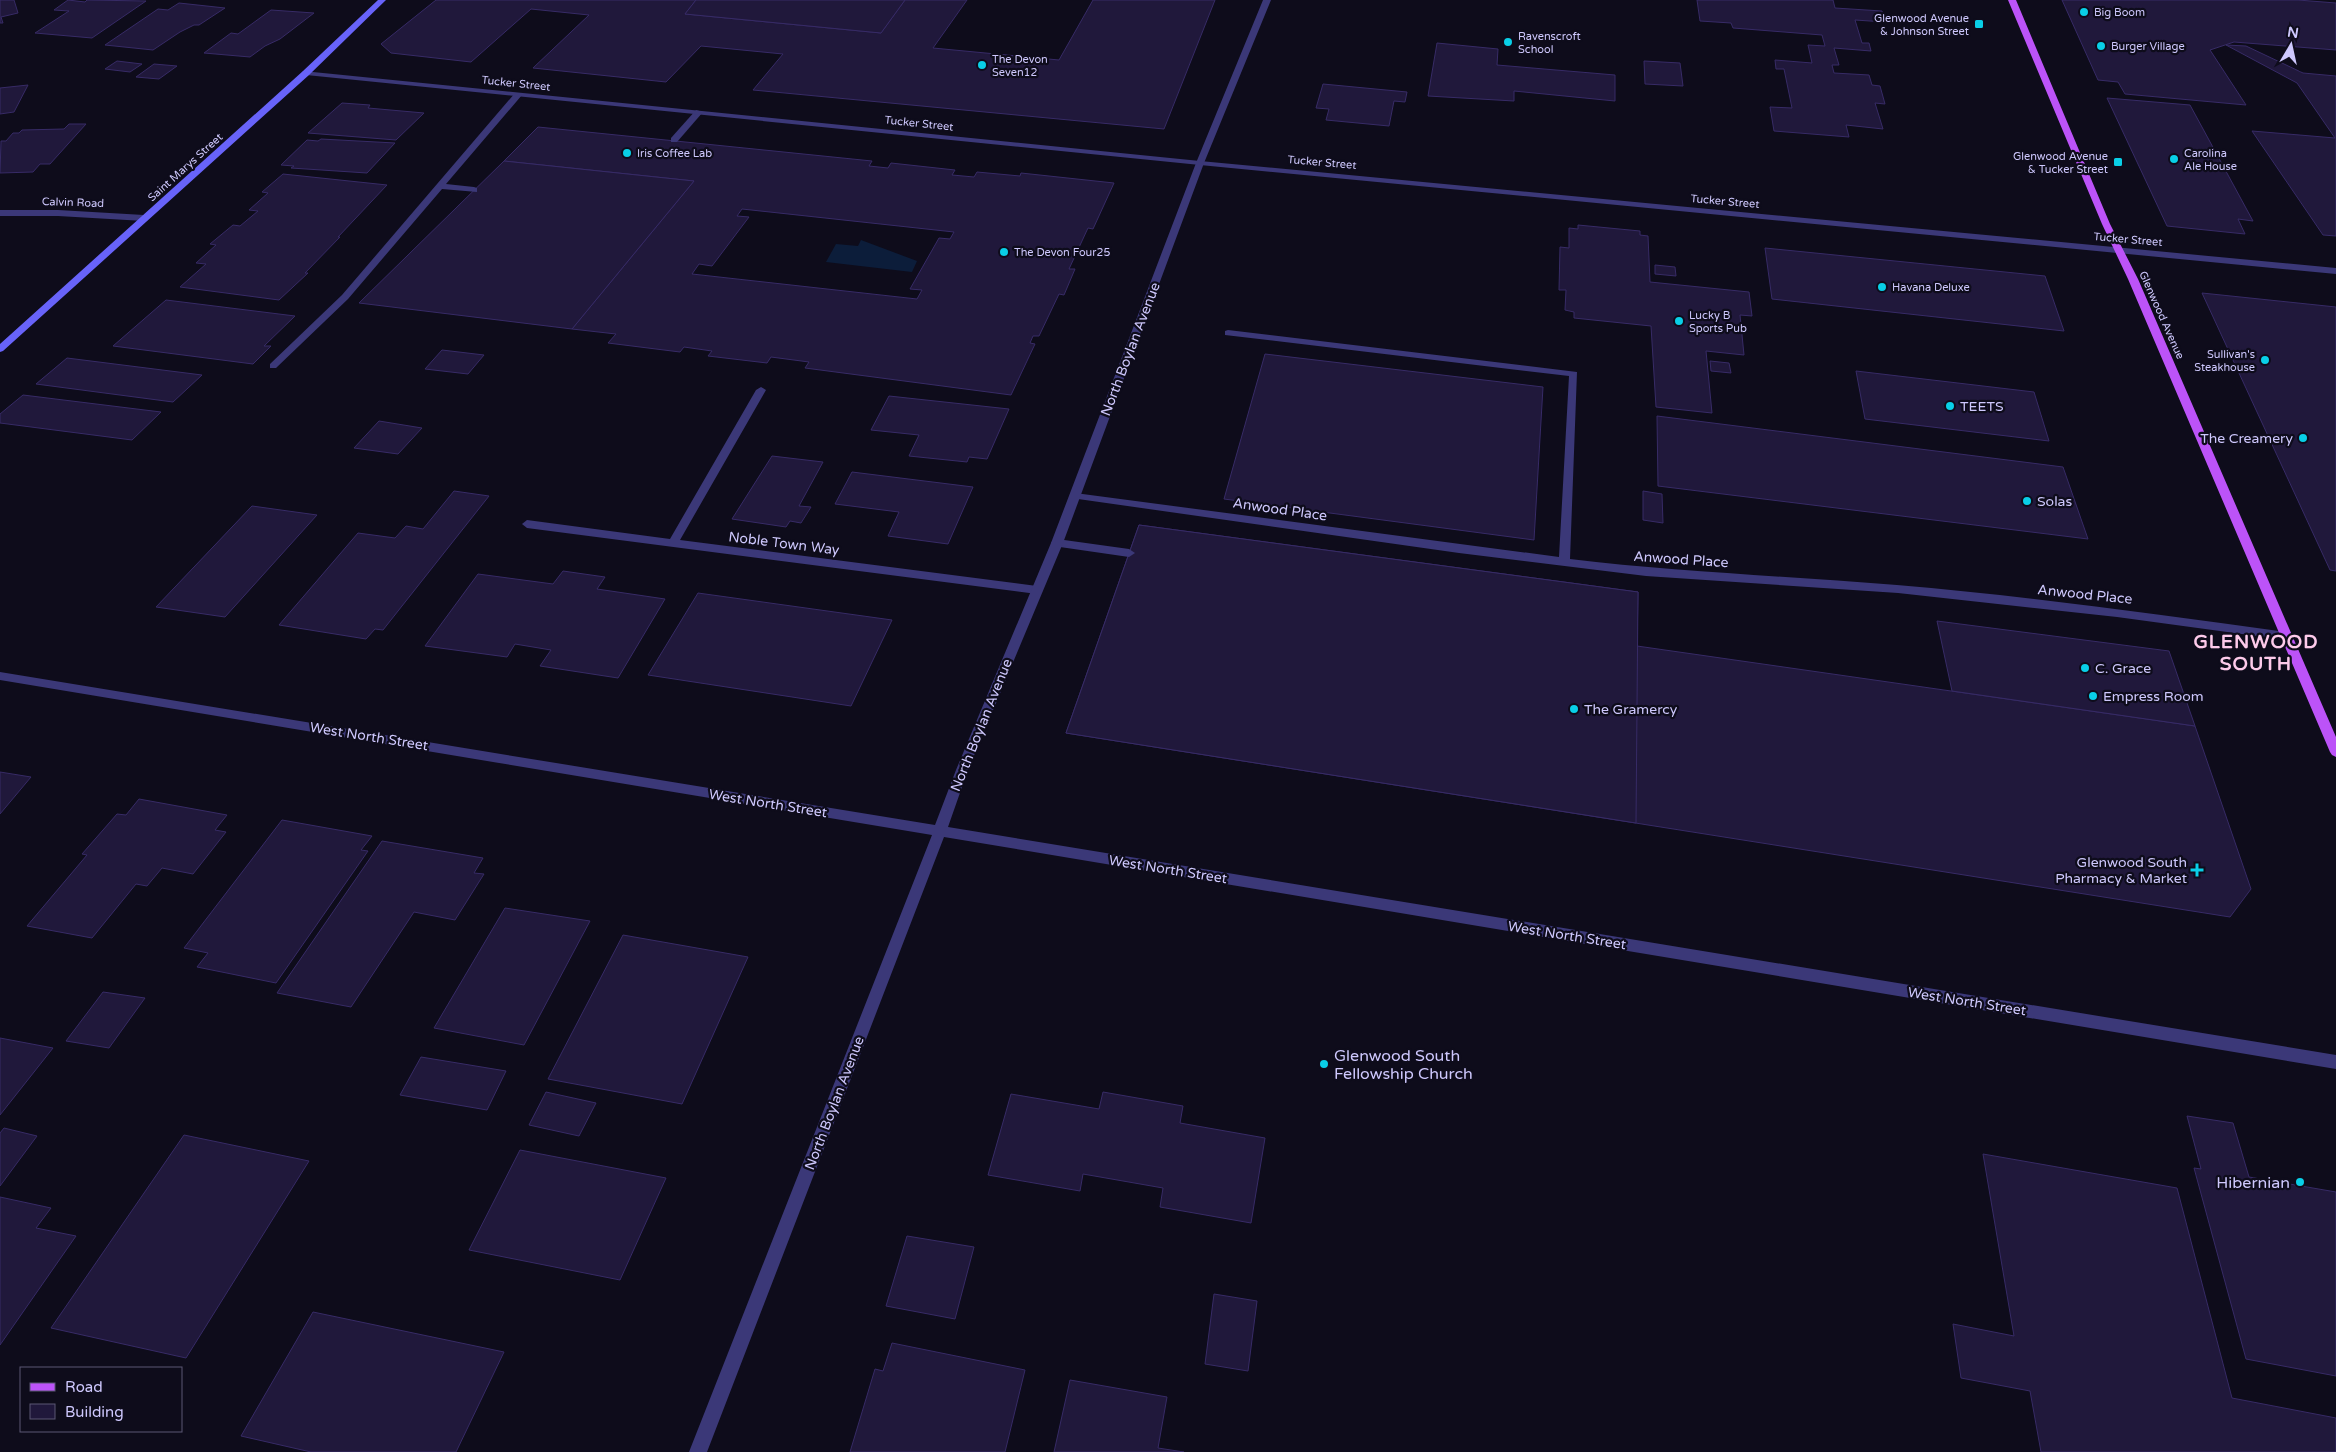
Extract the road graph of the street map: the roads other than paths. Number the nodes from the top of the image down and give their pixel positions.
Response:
1 (382, 0) edge
2 (1267, 0) edge
3 (2012, 0) edge
4 (306, 73) junction
5 (518, 95) junction
6 (699, 112) junction
7 (674, 140) dead end
8 (1200, 163) junction
9 (440, 186) junction
10 (474, 190) dead end
11 (0, 213) edge
12 (144, 218) junction
13 (2119, 249) junction
14 (2336, 271) edge
15 (1228, 333) dead end
16 (0, 349) edge
17 (273, 366) dead end
18 (761, 390) dead end
19 (1075, 496) junction
20 (527, 524) dead end
21 (673, 543) junction
22 (1057, 543) junction
23 (1129, 553) dead end
24 (1564, 562) junction
25 (1037, 590) junction
26 (2286, 636) junction
27 (0, 676) edge
28 (2336, 752) edge
29 (940, 831) junction
30 (2336, 1062) edge
31 (698, 1452) edge

1 - 4 main road, Saint Marys Street
2 - 8 street, North Boylan Avenue
3 - 13 main road, Glenwood Avenue
4 - 5 street, Tucker Street
4 - 12 main road, Saint Marys Street
5 - 6 street, Tucker Street
5 - 9 street
6 - 7 street
6 - 8 street, Tucker Street
8 - 13 street, Tucker Street
8 - 19 street, North Boylan Avenue
9 - 10 street
9 - 17 street
11 - 12 street, Calvin Road
12 - 16 main road, Saint Marys Street
13 - 14 street, Tucker Street
13 - 26 main road, Glenwood Avenue
15 - 24 street
18 - 21 street
19 - 22 street, North Boylan Avenue
19 - 24 street, Anwood Place
20 - 21 street, Noble Town Way
21 - 25 street, Noble Town Way
22 - 23 street
22 - 25 street, North Boylan Avenue
24 - 26 street, Anwood Place
25 - 29 street, North Boylan Avenue
26 - 28 main road, Glenwood Avenue
27 - 29 street, West North Street
29 - 30 street, West North Street
29 - 31 street, North Boylan Avenue

